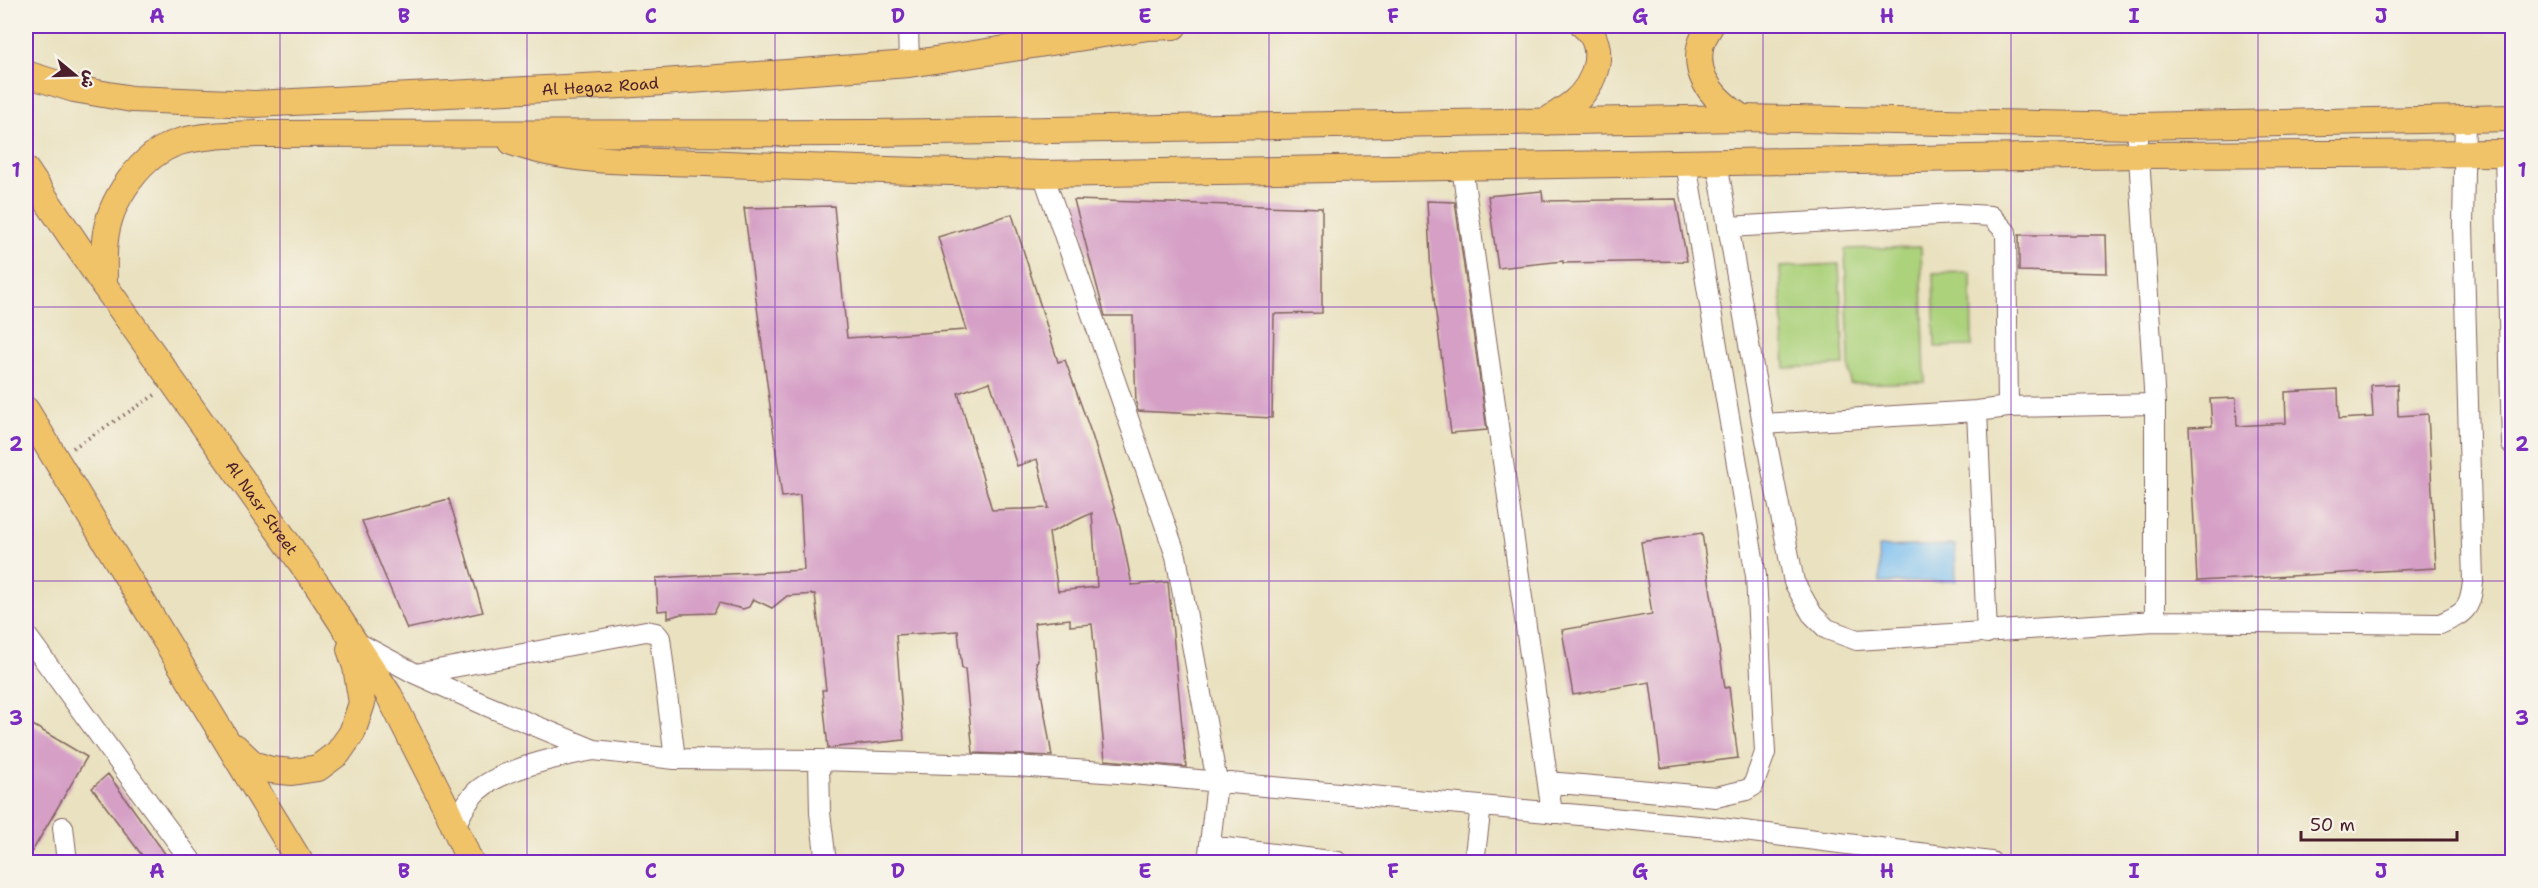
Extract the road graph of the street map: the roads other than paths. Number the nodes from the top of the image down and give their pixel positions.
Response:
1 (908, 26) edge
2 (1174, 26) edge
3 (1584, 26) edge
4 (1710, 26) edge
5 (909, 64) junction
6 (26, 74) edge
7 (1742, 117) junction
8 (2465, 118) junction
9 (2512, 118) edge
10 (1545, 122) junction
11 (2137, 126) junction
12 (490, 133) junction
13 (2509, 153) edge
14 (2464, 154) junction
15 (2140, 155) junction
16 (1686, 163) junction
17 (1717, 163) junction
18 (1462, 167) junction
19 (26, 170) edge
20 (1043, 174) junction
21 (1728, 227) junction
22 (104, 285) junction
23 (2155, 404) junction
24 (2008, 407) junction
25 (26, 410) edge
26 (1977, 411) junction
27 (1763, 423) junction
28 (2512, 444) edge
29 (2156, 621) junction
30 (346, 631) junction
31 (1987, 633) junction
32 (27, 642) edge
33 (416, 674) junction
34 (220, 732) junction
35 (594, 750) junction
36 (675, 759) junction
37 (819, 760) junction
38 (1217, 782) junction
39 (1548, 783) junction
40 (1481, 806) junction
41 (1552, 813) junction
42 (455, 826) junction
43 (63, 827) dead end
44 (1209, 854) edge
45 (67, 862) edge
46 (192, 862) edge
47 (300, 862) edge
48 (470, 862) edge
49 (826, 862) edge
50 (1338, 862) edge
51 (1474, 862) edge
52 (1991, 862) edge

1 - 5 street
2 - 5 main road, Al Hegaz Road
3 - 10 main road
4 - 7 main road
5 - 6 main road, Al Hegaz Road
7 - 10 main road
7 - 11 main road
8 - 9 main road
8 - 11 main road
8 - 14 street
10 - 12 main road
11 - 15 street
12 - 20 main road
12 - 22 main road
13 - 14 main road
13 - 28 street
14 - 15 main road
14 - 29 street
15 - 17 main road
15 - 23 street
16 - 17 main road
16 - 18 main road
16 - 39 street
17 - 21 street
18 - 20 main road
18 - 39 street
19 - 22 main road, Al Nasr Street
20 - 38 street
21 - 24 street
21 - 27 street
22 - 30 main road, Al Nasr Street
23 - 24 street
23 - 29 street
24 - 26 street
25 - 34 main road
26 - 27 street
26 - 31 street
27 - 31 street
29 - 31 street
30 - 33 street
30 - 34 main road
30 - 42 main road, Al Nasr Street
32 - 46 street
33 - 35 street
33 - 36 street
34 - 47 main road
35 - 36 street
35 - 42 street
36 - 37 street
37 - 38 street
37 - 49 street
38 - 40 street
38 - 44 street
39 - 41 street
40 - 41 street
40 - 51 street
41 - 52 street
42 - 48 main road, Al Nasr Street
43 - 45 street
44 - 50 street

